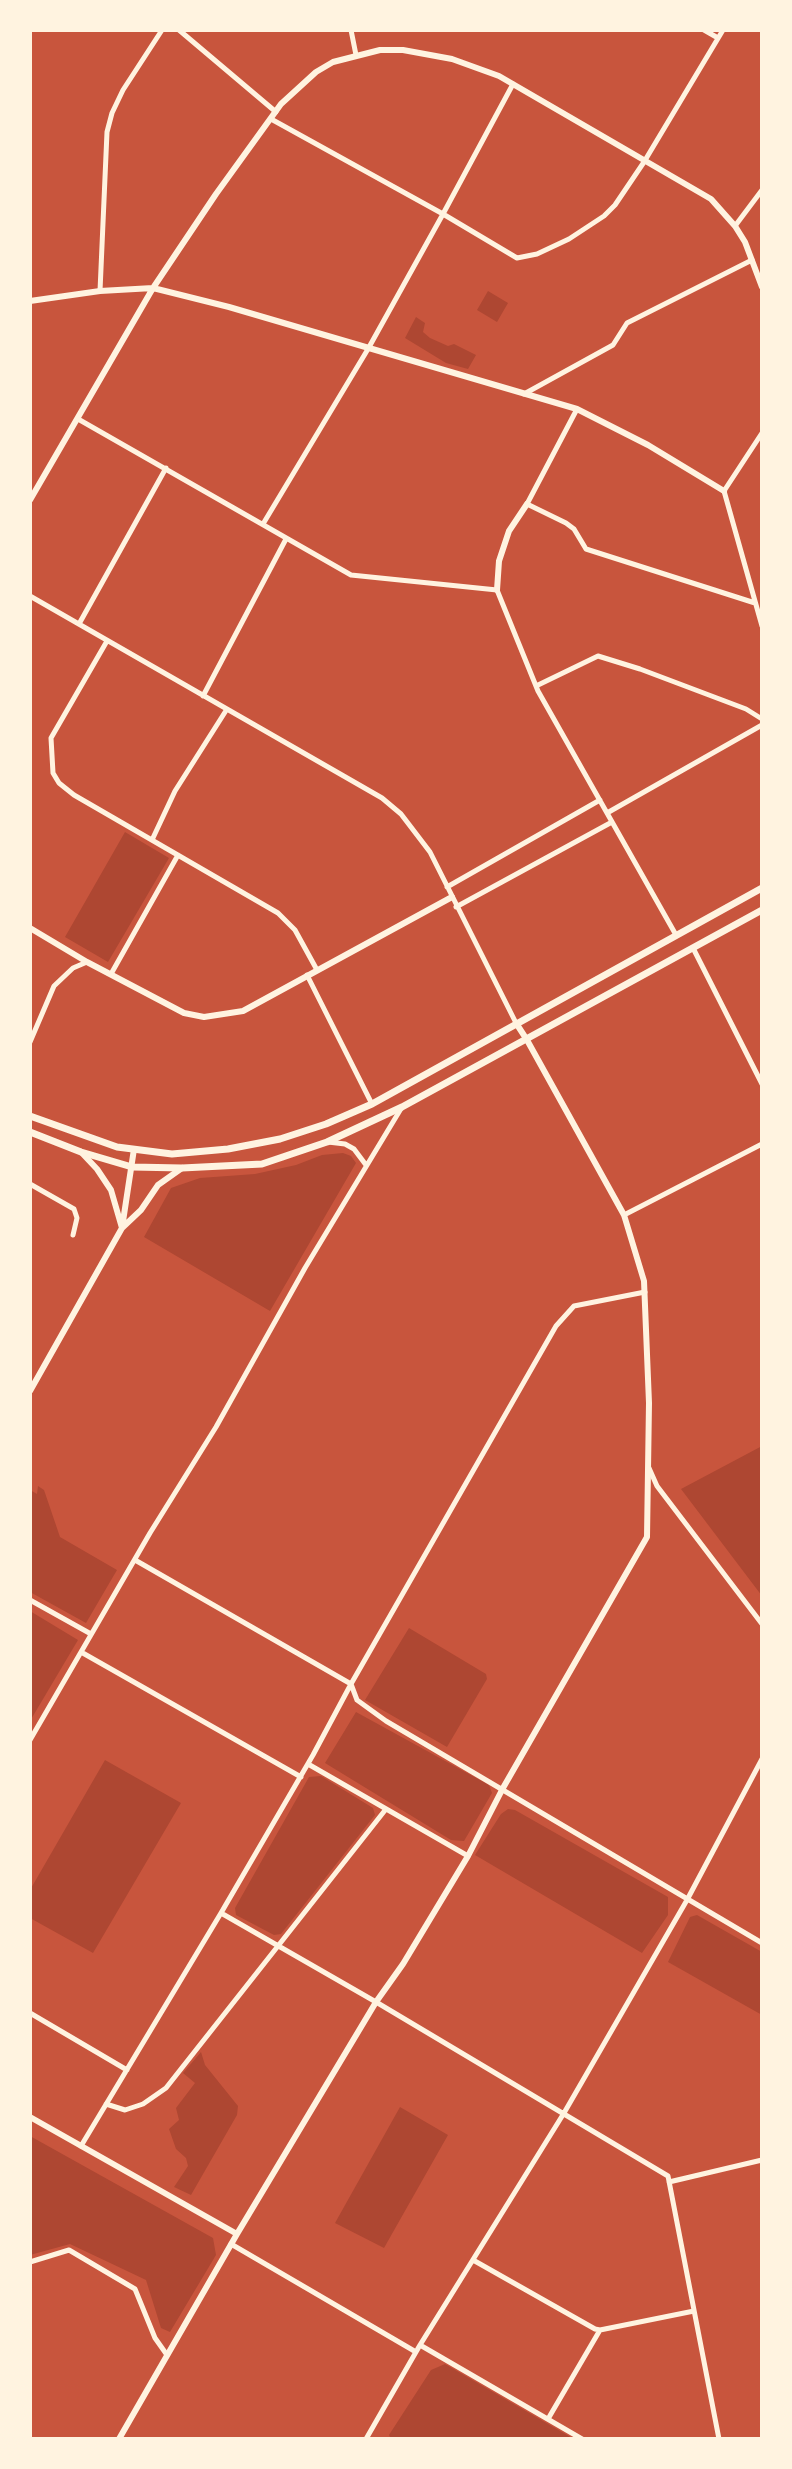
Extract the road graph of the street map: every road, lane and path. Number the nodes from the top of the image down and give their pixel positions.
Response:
1 (162, 30) edge
2 (179, 30) edge
3 (351, 30) edge
4 (704, 30) edge
5 (723, 30) edge
6 (718, 38) junction
7 (356, 55) junction
8 (513, 84) junction
9 (276, 113) junction
10 (271, 119) junction
11 (644, 162) junction
12 (762, 190) edge
13 (443, 214) junction
14 (735, 226) junction
15 (752, 260) junction
16 (762, 287) edge
17 (153, 288) junction
18 (100, 291) junction
19 (30, 301) edge
20 (368, 349) junction
21 (524, 394) junction
22 (577, 409) junction
23 (78, 419) junction
24 (762, 433) edge
25 (166, 468) junction
26 (724, 491) junction
27 (30, 500) edge
28 (527, 504) junction
29 (263, 524) junction
30 (286, 539) junction
31 (497, 590) junction
32 (30, 596) edge
33 (755, 603) junction
34 (79, 624) junction
35 (762, 626) edge
36 (107, 640) junction
37 (536, 686) junction
38 (203, 696) junction
39 (227, 709) junction
40 (762, 719) edge
41 (762, 725) edge
42 (600, 800) junction
43 (607, 813) junction
44 (612, 822) junction
45 (152, 840) junction
46 (178, 855) junction
47 (447, 887) junction
48 (762, 888) edge
49 (452, 897) junction
50 (456, 907) junction
51 (762, 910) edge
52 (30, 928) edge
53 (676, 935) junction
54 (693, 948) junction
55 (87, 962) junction
56 (317, 970) junction
57 (111, 974) junction
58 (307, 975) junction
59 (516, 1023) junction
60 (527, 1040) junction
61 (30, 1042) edge
62 (762, 1084) edge
63 (372, 1104) junction
64 (402, 1107) junction
65 (30, 1116) edge
66 (30, 1132) edge
67 (327, 1142) junction
68 (762, 1144) edge
69 (134, 1149) junction
70 (81, 1152) junction
71 (366, 1165) junction
72 (132, 1167) junction
73 (182, 1168) junction
74 (30, 1184) edge
75 (624, 1215) junction
76 (122, 1228) junction
77 (73, 1235) dead end
78 (645, 1292) junction
79 (30, 1391) edge
80 (649, 1468) junction
81 (135, 1560) junction
82 (30, 1600) edge
83 (762, 1624) edge
84 (91, 1634) junction
85 (81, 1652) junction
86 (351, 1684) junction
87 (30, 1740) edge
88 (762, 1759) edge
89 (308, 1764) junction
90 (301, 1777) junction
91 (503, 1788) junction
92 (386, 1809) junction
93 (468, 1856) junction
94 (687, 1900) junction
95 (221, 1913) junction
96 (762, 1943) edge
97 (278, 1945) junction
98 (376, 2002) junction
99 (30, 2013) edge
100 (127, 2070) junction
101 (106, 2104) junction
102 (564, 2113) junction
103 (30, 2117) edge
104 (81, 2146) junction
105 (762, 2160) edge
106 (669, 2182) junction
107 (237, 2234) junction
108 (231, 2244) junction
109 (473, 2260) junction
110 (30, 2262) edge
111 (694, 2311) junction
112 (600, 2330) junction
113 (420, 2345) junction
114 (416, 2352) junction
115 (167, 2355) junction
116 (548, 2419) junction
117 (119, 2439) edge
118 (366, 2439) edge
119 (582, 2439) edge
120 (719, 2439) edge

1 - 18 street
2 - 9 street
3 - 7 street
4 - 6 street
5 - 6 street
6 - 11 street
7 - 8 street
7 - 9 street
8 - 11 street
8 - 13 street
9 - 10 street
10 - 13 street
10 - 17 street
11 - 13 street
11 - 14 street
12 - 14 street
13 - 20 street
14 - 15 street
15 - 16 street
15 - 21 street
17 - 18 street
17 - 20 street
17 - 23 street
18 - 19 street
20 - 21 street
20 - 29 street
21 - 22 street
22 - 26 street
22 - 28 street
23 - 25 street
23 - 27 street
24 - 26 street
25 - 29 street
25 - 34 street
26 - 33 street
28 - 31 street
28 - 33 street
29 - 30 street
30 - 31 street
30 - 38 street
31 - 37 street
32 - 34 street
33 - 35 street
34 - 36 street
36 - 38 street
36 - 45 street
37 - 40 street
37 - 42 street
38 - 39 street
39 - 45 street
39 - 47 street
41 - 43 street
42 - 43 street
42 - 47 street
43 - 44 street
44 - 50 street
44 - 53 street
45 - 46 street
46 - 56 street
46 - 57 street
47 - 49 street
48 - 53 main road
49 - 50 street
49 - 56 street
50 - 59 street
51 - 54 main road
52 - 55 street
53 - 59 main road
54 - 60 main road
54 - 62 street
55 - 57 street
55 - 61 street
56 - 58 street
57 - 58 street
58 - 63 street
59 - 60 street
59 - 63 main road
60 - 64 main road
60 - 75 street
63 - 69 main road
64 - 67 main road
64 - 71 street
65 - 69 main road
66 - 70 main road
67 - 71 street
67 - 73 main road
68 - 75 street
69 - 72 street
70 - 72 main road
70 - 76 street
71 - 81 street
72 - 73 main road
72 - 76 street
73 - 76 street
74 - 77 street
75 - 78 street
76 - 79 street
78 - 80 street
78 - 86 street
80 - 83 street
80 - 91 street
81 - 84 street
81 - 86 street
82 - 84 street
84 - 85 street
85 - 87 street
85 - 90 street
86 - 89 street
86 - 91 street
88 - 94 street
89 - 90 street
89 - 92 street
90 - 95 street
91 - 93 street
91 - 94 street
92 - 93 street
92 - 97 street
93 - 98 street
94 - 96 street
94 - 102 street
95 - 97 street
95 - 100 street
97 - 98 street
97 - 101 street
98 - 102 street
98 - 107 street
99 - 100 street
100 - 101 street
101 - 104 street
102 - 106 street
102 - 109 street
103 - 104 street
104 - 107 street
105 - 106 street
106 - 111 street
107 - 108 street
108 - 114 street
108 - 115 street
109 - 112 street
109 - 113 street
110 - 115 street
111 - 112 street
111 - 120 street
112 - 116 street
113 - 114 street
113 - 116 street
114 - 118 street
115 - 117 street
116 - 119 street

